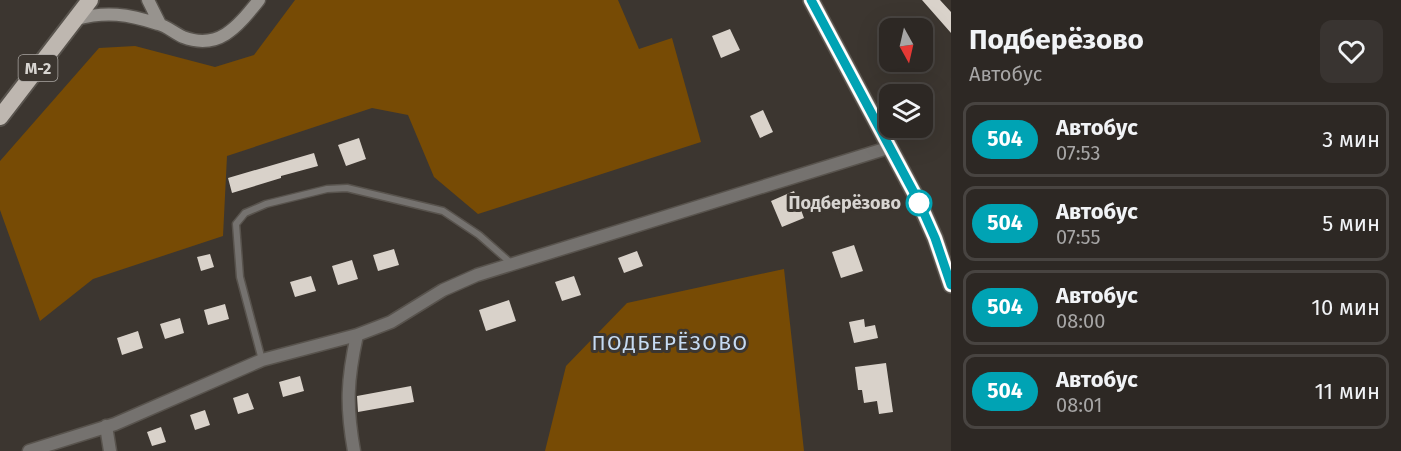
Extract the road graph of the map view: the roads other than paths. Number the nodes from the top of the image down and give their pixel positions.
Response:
1 (90, 0) edge
2 (148, 0) edge
3 (258, 0) edge
4 (811, 0) edge
5 (76, 18) junction
6 (160, 24) junction
7 (0, 117) edge
8 (891, 147) junction
9 (512, 264) junction
10 (951, 285) edge
11 (357, 335) junction
12 (261, 360) junction
13 (106, 426) junction
14 (29, 451) edge
15 (110, 451) edge
16 (354, 451) edge

1 - 5 highway, М-2
2 - 6 main road
3 - 6 main road
4 - 8 main road
5 - 6 main road
5 - 7 highway, М-2
8 - 9 street
8 - 10 main road
9 - 11 street
9 - 12 lane
11 - 12 street
11 - 16 street
12 - 13 street
13 - 14 street
13 - 15 street

